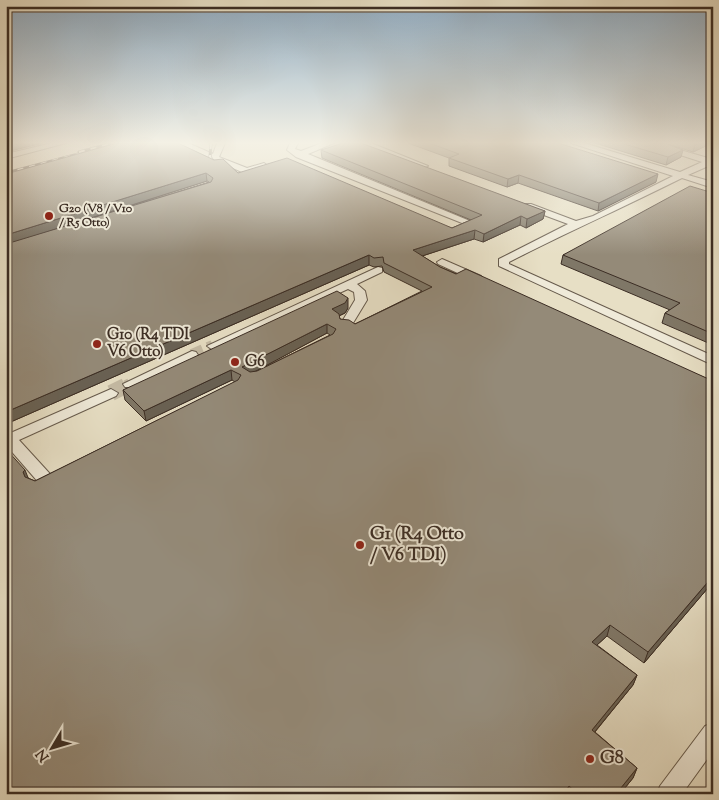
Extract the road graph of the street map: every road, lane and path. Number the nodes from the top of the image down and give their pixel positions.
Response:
1 (366, 180) edge
2 (672, 180) edge
3 (673, 180) edge
4 (698, 180) edge
5 (713, 185) edge
6 (713, 192) edge
7 (521, 203) edge
8 (465, 221) edge
9 (576, 224) junction
10 (442, 262) dead end
11 (378, 270) dead end
12 (487, 283) edge
13 (349, 284) junction
14 (346, 325) edge
15 (213, 346) tunnel mouth
16 (192, 355) tunnel mouth
17 (713, 360) edge
18 (130, 384) tunnel mouth
19 (110, 393) tunnel mouth
20 (63, 471) edge
21 (713, 733) edge
22 (668, 794) edge

1 - 8 lane
2 - 9 lane
3 - 6 lane
4 - 5 lane
7 - 9 lane
9 - 17 lane
10 - 12 lane
11 - 13 lane
13 - 14 lane
13 - 15 lane
16 - 18 lane
19 - 20 lane
21 - 22 lane

